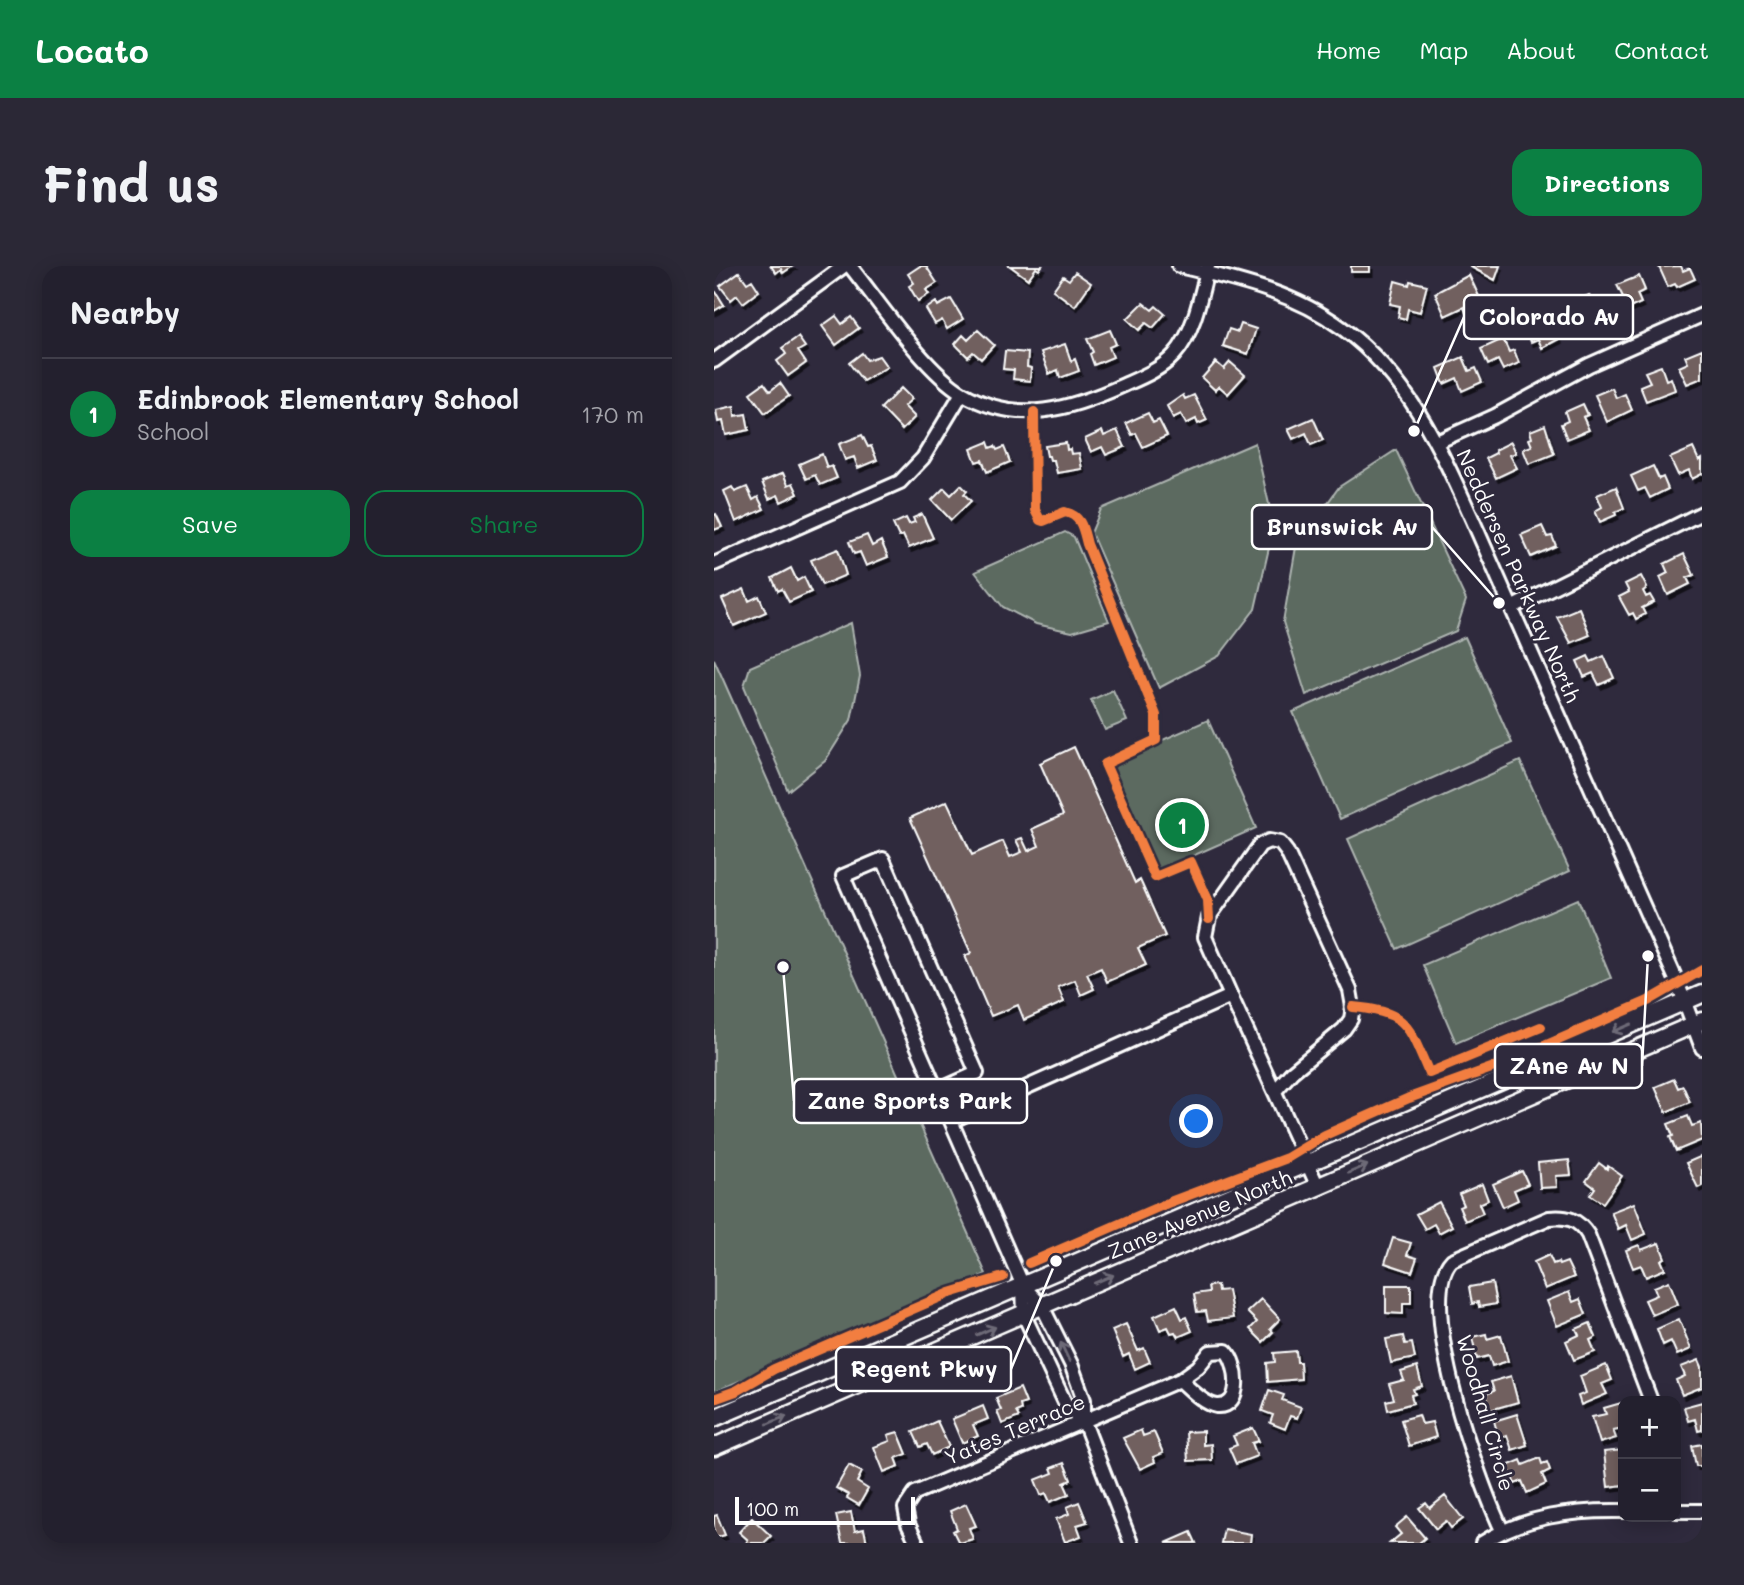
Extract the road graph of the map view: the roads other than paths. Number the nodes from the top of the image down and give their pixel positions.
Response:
1 (844, 266) edge
2 (850, 266) edge
3 (1179, 266) edge
4 (1207, 269) edge
5 (1702, 315) edge
6 (714, 361) edge
7 (962, 393) junction
8 (1437, 442) junction
9 (1700, 517) edge
10 (714, 564) edge
11 (1511, 608) junction
12 (1702, 994) edge
13 (1231, 996) junction
14 (1685, 1001) junction
15 (1698, 1023) edge
16 (1702, 1048) edge
17 (937, 1091) junction
18 (1275, 1091) junction
19 (951, 1121) junction
20 (1308, 1163) junction
21 (1318, 1186) junction
22 (1023, 1286) junction
23 (1042, 1306) junction
24 (1024, 1315) junction
25 (1180, 1380) junction
26 (1649, 1396) edge
27 (714, 1418) edge
28 (1084, 1422) junction
29 (714, 1447) edge
30 (1618, 1511) edge
31 (1681, 1511) edge
32 (1702, 1511) edge
33 (1502, 1530) junction
34 (917, 1543) edge
35 (1131, 1543) edge
36 (1482, 1543) edge

1 - 6 street
2 - 7 street
3 - 4 street, Neddersen Parkway North
4 - 7 street
4 - 8 street, Neddersen Parkway North
5 - 8 street
7 - 10 street
8 - 11 street, Neddersen Parkway North
9 - 11 street
11 - 14 street, Neddersen Parkway North
12 - 14 main road, Zane Avenue North
13 - 18 street
13 - 18 street
13 - 19 street
14 - 15 street, Neddersen Parkway North
14 -> 20 main road, Zane Avenue North
15 - 16 street, Neddersen Parkway North
21 -> 15 main road, Zane Avenue North
17 - 17 street
17 - 19 street
18 - 20 street
19 - 22 street
20 - 21 street
20 - 22 main road, Zane Avenue North
23 -> 21 main road, Zane Avenue North
22 - 23 street
22 - 24 street
22 - 27 main road, Zane Avenue North
23 - 24 main road, Zane Avenue North
28 -> 23 street
24 - 28 street
29 -> 24 main road, Zane Avenue North
25 - 25 street, Yates Terrace
25 - 28 street, Yates Terrace
26 - 33 street, Woodhall Circle
28 - 34 street, Yates Terrace
28 - 35 street
30 - 33 street
31 - 32 street
33 - 36 street

